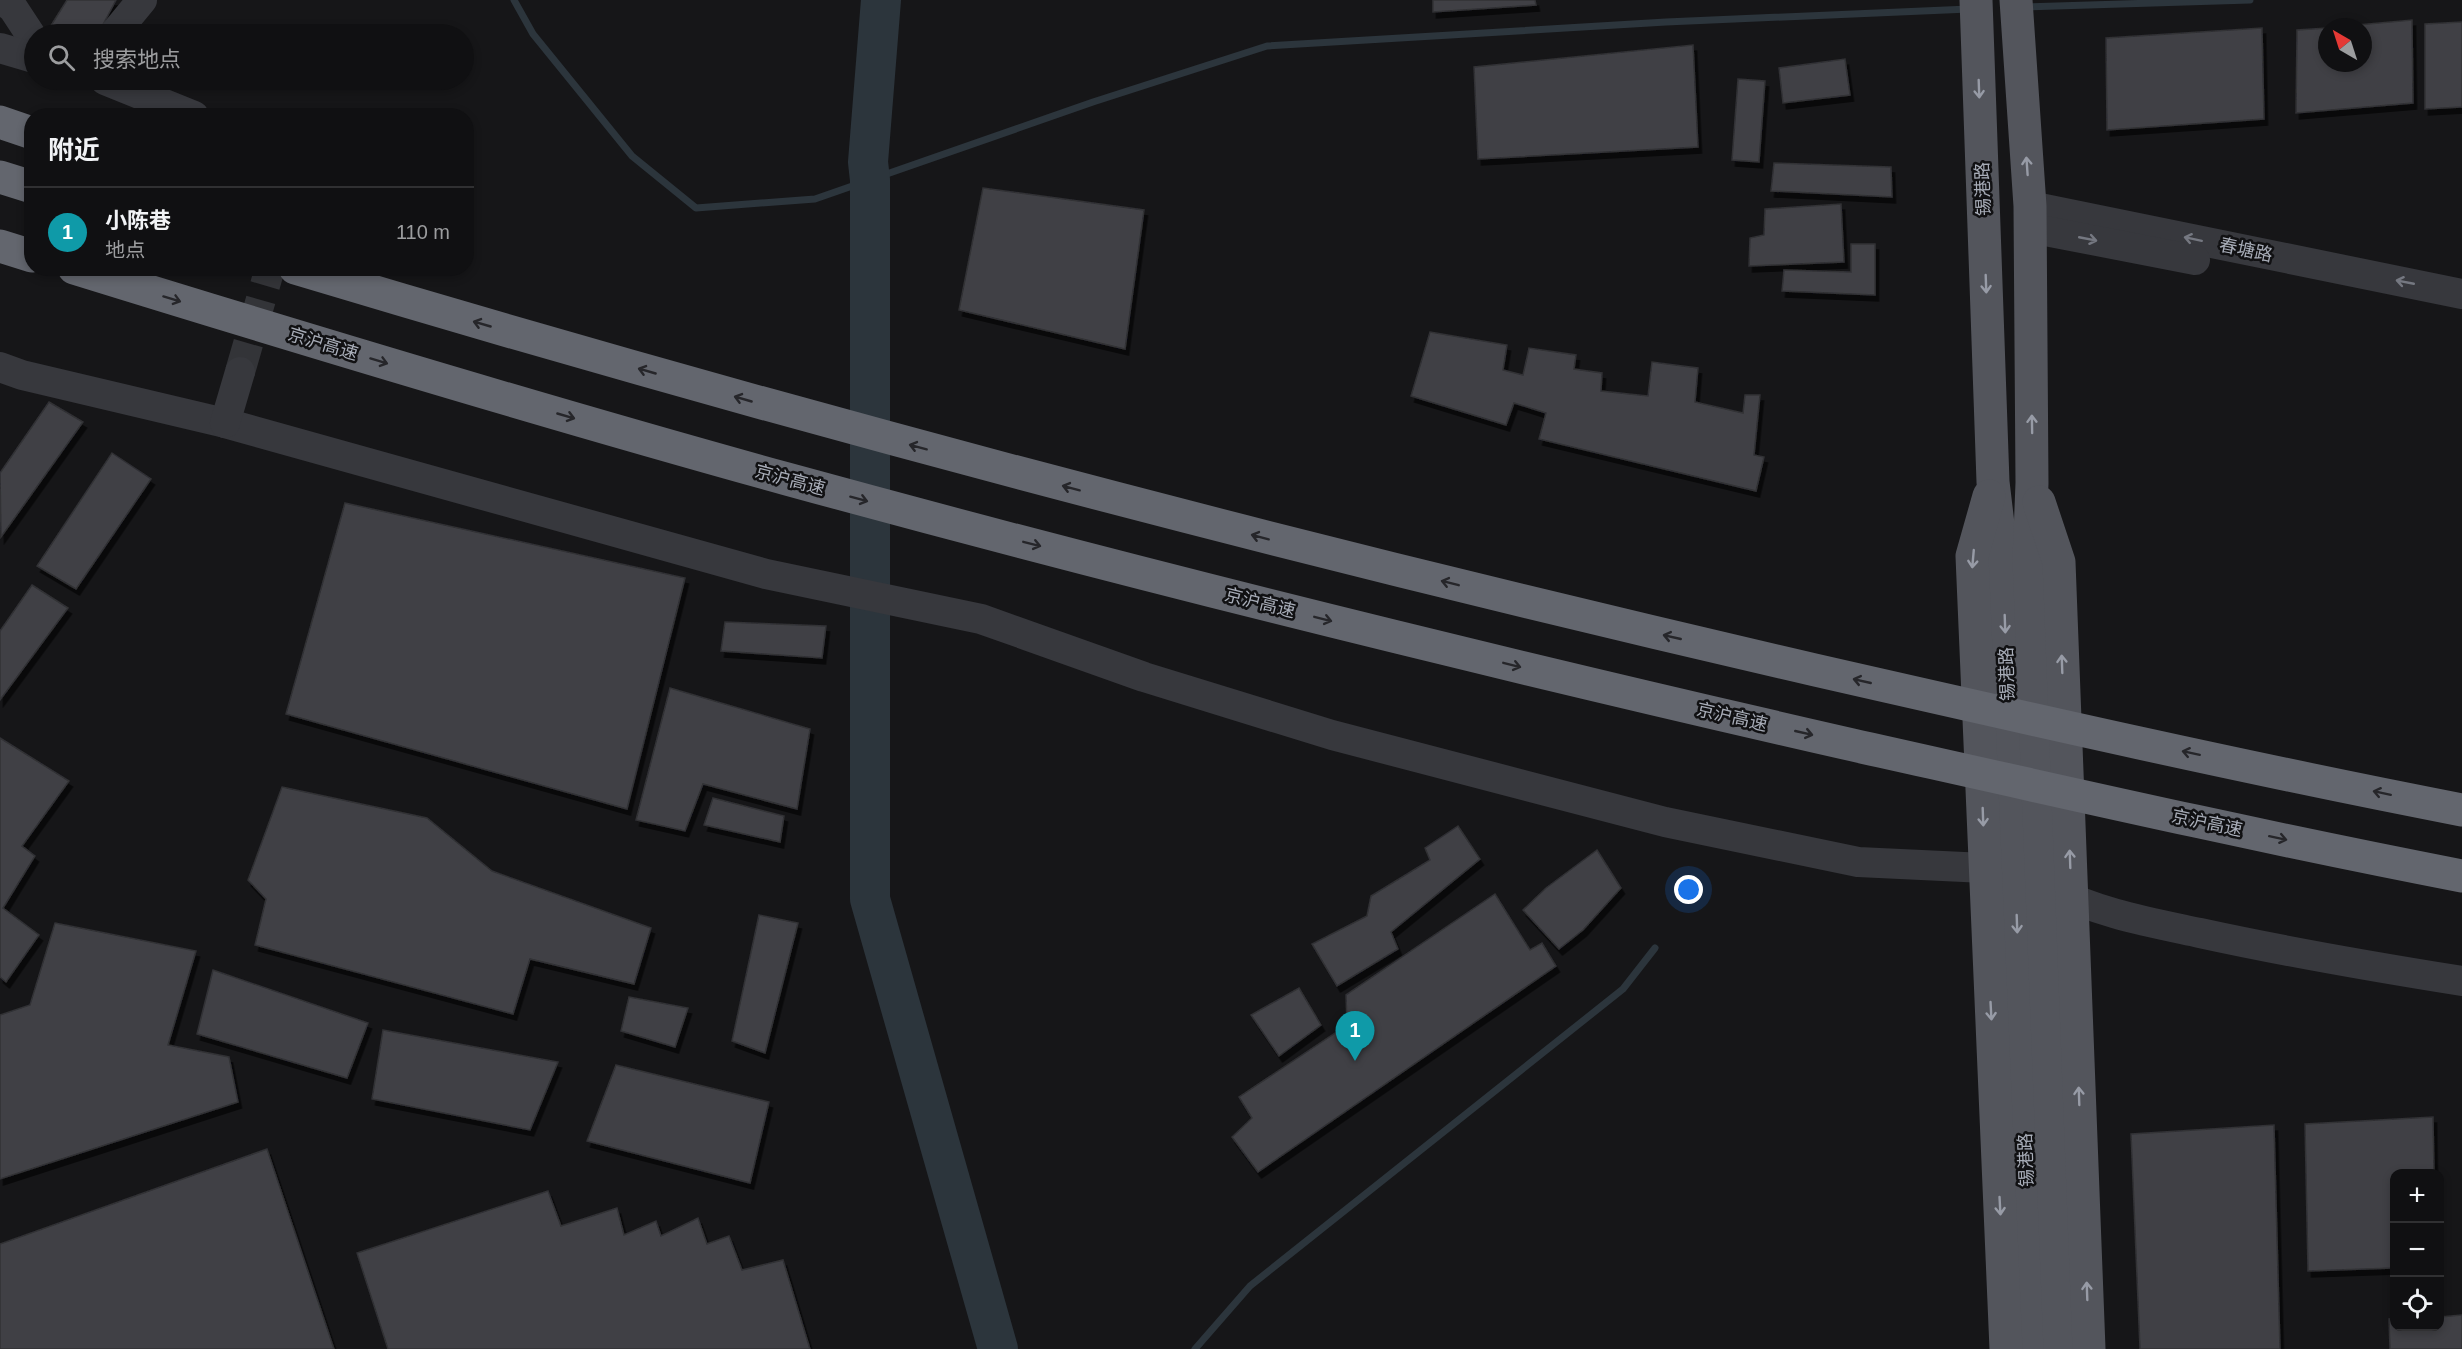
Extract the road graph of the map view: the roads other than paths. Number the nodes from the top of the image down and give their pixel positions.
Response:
1 (2, 0) edge
2 (142, 0) edge
3 (2017, 14) edge
4 (1977, 15) edge
5 (122, 24) edge
6 (24, 25) edge
7 (0, 48) edge
8 (24, 55) edge
9 (130, 90) edge
10 (174, 108) edge
11 (0, 122) edge
12 (24, 130) edge
13 (0, 177) edge
14 (24, 184) edge
15 (2030, 217) junction
16 (100, 276) edge
17 (322, 276) edge
18 (2462, 294) edge
19 (2462, 314) edge
20 (0, 367) edge
21 (240, 372) tunnel mouth
22 (225, 423) junction
23 (2032, 483) junction
24 (2462, 810) edge
25 (2014, 876) junction
26 (2462, 876) edge
27 (2072, 899) junction
28 (2462, 981) edge
29 (2006, 1349) edge
30 (2034, 1349) edge
31 (2060, 1349) edge
32 (2089, 1349) edge

1 - 6 street
2 - 5 street
15 -> 3 main road, 锡港路
4 -> 25 main road, 锡港路
7 - 8 street
9 - 10 street
11 - 12 highway
13 - 14 highway
18 -> 15 street, 春塘路
15 -> 19 street, 春塘路
23 -> 15 main road, 锡港路
16 -> 26 highway, 京沪高速
24 -> 17 highway
20 - 22 street
21 - 22 street
22 - 25 street
25 -> 23 main road, 锡港路
27 -> 23 main road
25 - 27 street
25 -> 29 main road
25 -> 30 main road, 锡港路
25 - 31 main road, 锡港路
27 - 28 street
32 -> 27 main road

